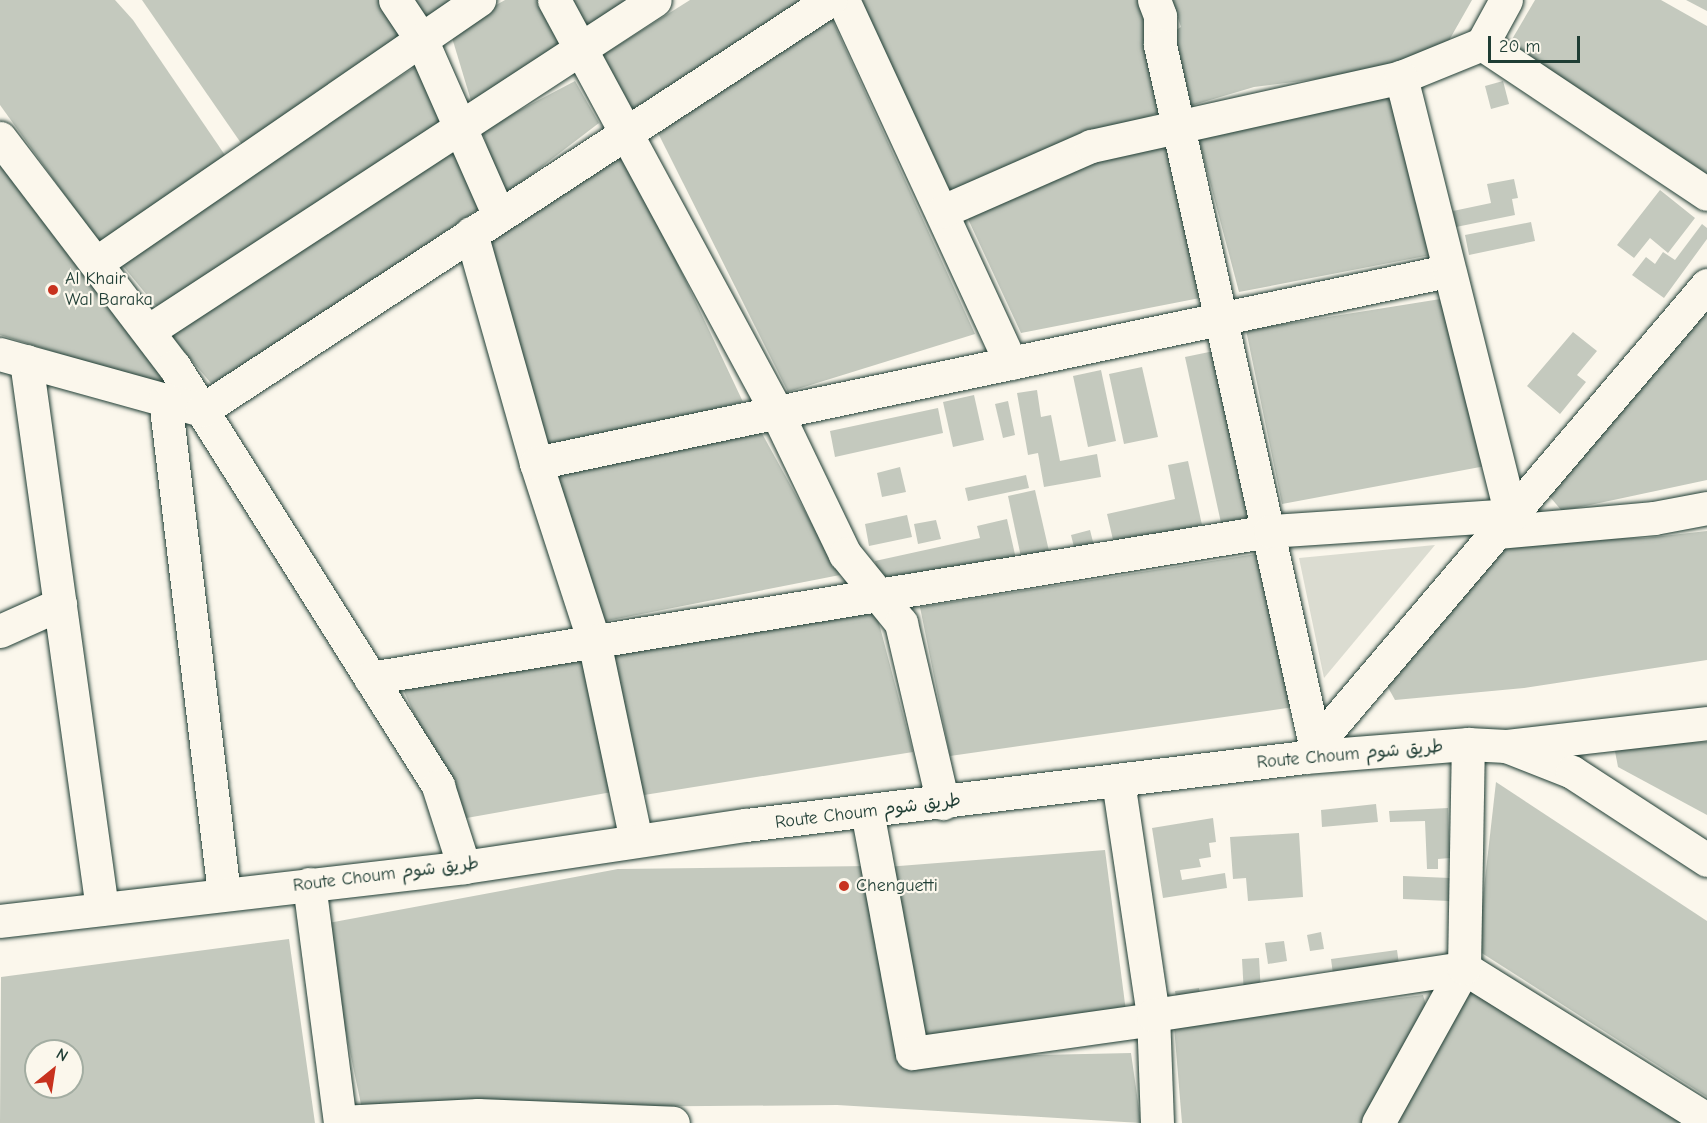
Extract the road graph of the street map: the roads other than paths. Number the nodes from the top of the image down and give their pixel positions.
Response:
1 (395, 0) edge
2 (479, 0) edge
3 (554, 0) edge
4 (655, 0) edge
5 (830, 0) edge
6 (843, 0) edge
7 (1154, 0) edge
8 (1506, 0) edge
9 (421, 39) junction
10 (1482, 44) junction
11 (580, 49) junction
12 (1401, 77) junction
13 (1178, 127) junction
14 (460, 128) junction
15 (626, 132) junction
16 (0, 138) edge
17 (1707, 194) edge
18 (943, 211) junction
19 (499, 216) junction
20 (471, 233) junction
21 (96, 263) junction
22 (1447, 271) junction
23 (1707, 285) edge
24 (1221, 319) junction
25 (148, 331) junction
26 (13, 358) edge
27 (1011, 363) junction
28 (165, 399) junction
29 (202, 410) junction
30 (777, 413) junction
31 (536, 464) junction
32 (1707, 508) edge
33 (1504, 524) junction
34 (1270, 531) junction
35 (874, 594) junction
36 (60, 604) junction
37 (0, 631) edge
38 (594, 641) junction
39 (370, 678) junction
40 (1707, 723) edge
41 (1468, 744) junction
42 (1506, 746) junction
43 (1310, 751) junction
44 (1118, 780) junction
45 (943, 803) junction
46 (867, 811) junction
47 (636, 840) junction
48 (1707, 860) edge
49 (464, 867) junction
50 (309, 884) junction
51 (224, 894) junction
52 (102, 909) junction
53 (1, 925) edge
54 (1464, 968) junction
55 (1153, 1017) junction
56 (1707, 1119) edge
57 (340, 1122) edge
58 (673, 1123) edge
59 (1157, 1123) edge
60 (1378, 1123) edge

1 - 9 main road
2 - 9 main road
3 - 11 main road
4 - 11 main road
5 - 15 main road
6 - 18 main road
7 - 13 main road
8 - 10 main road
9 - 14 main road
9 - 21 main road
10 - 12 main road
10 - 17 main road
11 - 14 main road
11 - 15 main road
12 - 13 main road
12 - 22 main road
13 - 18 main road
13 - 24 main road
14 - 19 main road
14 - 25 main road
15 - 19 main road
15 - 30 main road
16 - 21 main road
18 - 27 main road
19 - 20 main road
20 - 29 main road
20 - 31 main road
21 - 25 main road
22 - 24 main road
22 - 33 main road
23 - 33 main road
24 - 27 main road
24 - 34 main road
25 - 29 main road
26 - 28 main road
26 - 36 main road
27 - 30 main road
28 - 29 main road
28 - 51 main road
29 - 39 main road
30 - 31 main road
30 - 35 main road
31 - 38 main road
32 - 33 main road
33 - 34 main road
33 - 43 main road
34 - 35 main road
34 - 43 main road
35 - 38 main road
35 - 45 main road
36 - 37 main road
36 - 52 main road
38 - 39 main road
38 - 47 main road
39 - 49 main road
40 - 42 main road
41 - 42 main road, Route Choum طريق شوم
41 - 43 main road, Route Choum طريق شوم
41 - 54 main road
42 - 48 main road, Route Choum طريق شوم
43 - 44 main road, Route Choum طريق شوم
44 - 45 main road, Route Choum طريق شوم
44 - 55 main road
45 - 46 main road, Route Choum طريق شوم
46 - 47 main road, Route Choum طريق شوم
46 - 55 main road
47 - 49 main road, Route Choum طريق شوم
49 - 50 main road, Route Choum طريق شوم
50 - 51 main road, Route Choum طريق شوم
50 - 57 main road
51 - 52 main road, Route Choum طريق شوم
52 - 53 main road, Route Choum طريق شوم
54 - 55 main road
54 - 56 main road
54 - 60 main road
55 - 59 main road
57 - 58 main road

